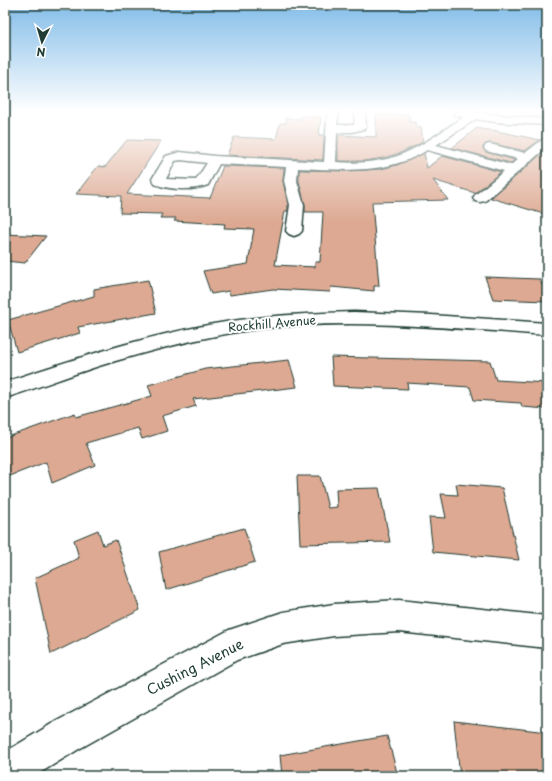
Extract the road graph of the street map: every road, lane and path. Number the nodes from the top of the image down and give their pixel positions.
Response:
1 (331, 148) edge
2 (422, 148) edge
3 (435, 148) edge
4 (491, 148) edge
5 (539, 148) edge
6 (528, 158) junction
7 (215, 160) dead end
8 (293, 164) junction
9 (330, 166) junction
10 (512, 170) junction
11 (480, 198) dead end
12 (294, 231) dead end
13 (547, 329) edge
14 (5, 390) edge
15 (547, 632) edge
16 (5, 773) edge

1 - 9 street
2 - 9 street
3 - 10 street
4 - 6 street
5 - 6 street
6 - 10 street
7 - 8 street
8 - 9 street
8 - 12 street
10 - 11 street
13 - 14 street, Rockhill Avenue
15 - 16 street, Cushing Avenue

